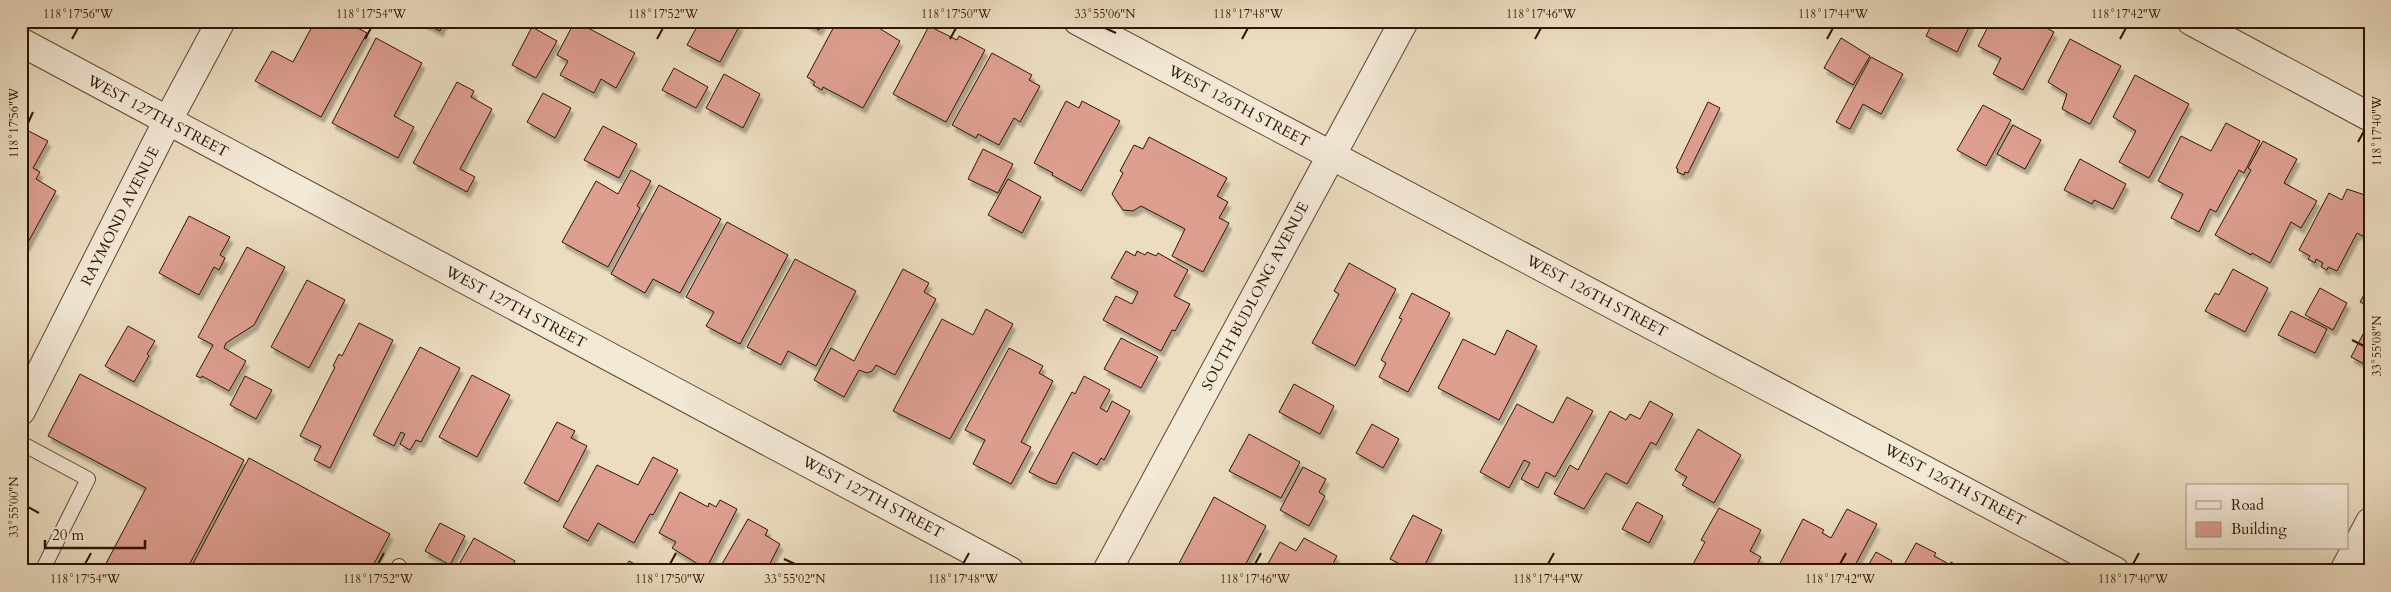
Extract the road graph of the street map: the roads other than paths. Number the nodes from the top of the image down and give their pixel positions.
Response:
1 (221, 21) edge
2 (1078, 21) edge
3 (1404, 21) edge
4 (2191, 21) edge
5 (21, 42) edge
6 (2370, 117) edge
7 (168, 120) junction
8 (1331, 154) junction
9 (28, 381) edge
10 (21, 411) edge
11 (21, 443) edge
12 (2370, 522) edge
13 (42, 571) edge
14 (1010, 571) edge
15 (1107, 571) edge
16 (2116, 571) edge
17 (2344, 571) edge

1 - 7 street, RAYMOND AVENUE
2 - 8 street, WEST 126TH STREET
3 - 8 street, SOUTH BUDLONG AVENUE
4 - 6 street
5 - 7 street, WEST 127TH STREET
7 - 9 street, RAYMOND AVENUE
7 - 14 street, WEST 127TH STREET
8 - 15 street, SOUTH BUDLONG AVENUE
8 - 16 street, WEST 126TH STREET
9 - 10 street, RAYMOND AVENUE
11 - 13 lane
12 - 17 street

